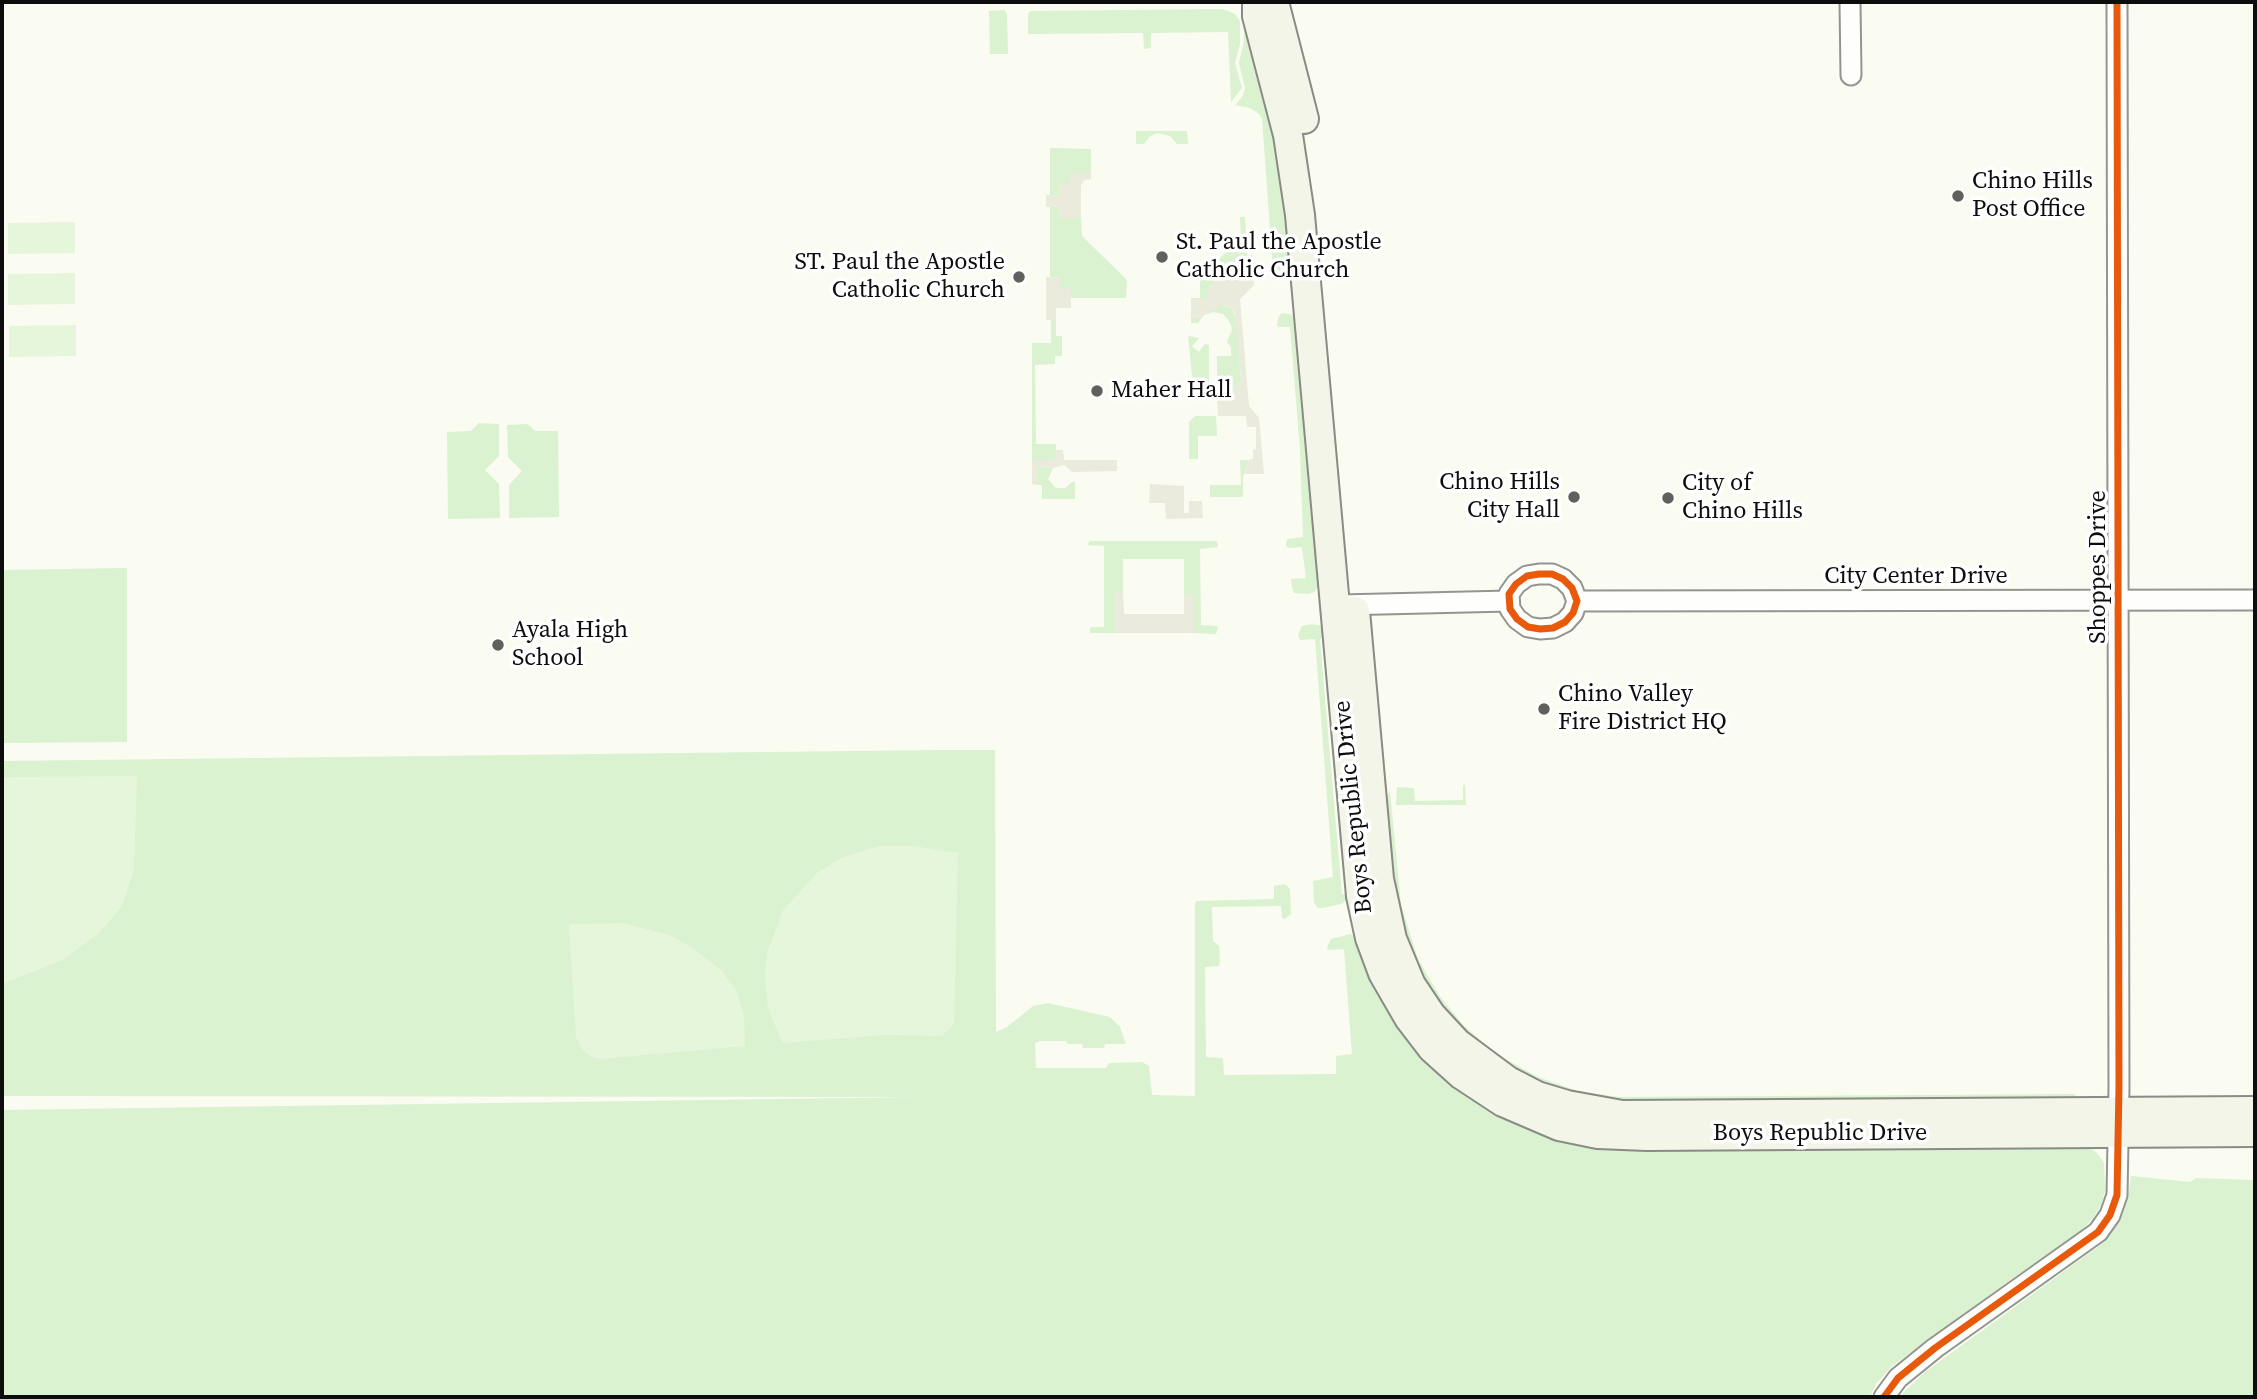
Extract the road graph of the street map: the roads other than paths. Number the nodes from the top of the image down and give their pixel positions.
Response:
1 (1257, 2) edge
2 (1274, 2) edge
3 (1850, 2) edge
4 (2117, 2) edge
5 (1851, 75) dead end
6 (2118, 600) junction
7 (2255, 600) edge
8 (1509, 601) junction
9 (1577, 601) junction
10 (1345, 605) junction
11 (2255, 1111) edge
12 (2119, 1122) junction
13 (2255, 1132) edge
14 (1884, 1397) edge

1 - 10 main road, Boys Republic Drive
2 - 10 main road, Boys Republic Drive
3 - 5 street
4 - 6 street, Shoppes Drive
6 - 7 street, City Center Drive
6 - 9 street, City Center Drive
6 - 12 street, Shoppes Drive
8 - 9 street
8 - 9 street
8 - 10 street
10 - 12 main road, Boys Republic Drive
11 - 12 main road, Boys Republic Drive
12 - 13 main road, Boys Republic Drive
12 - 14 street, Shoppes Drive

